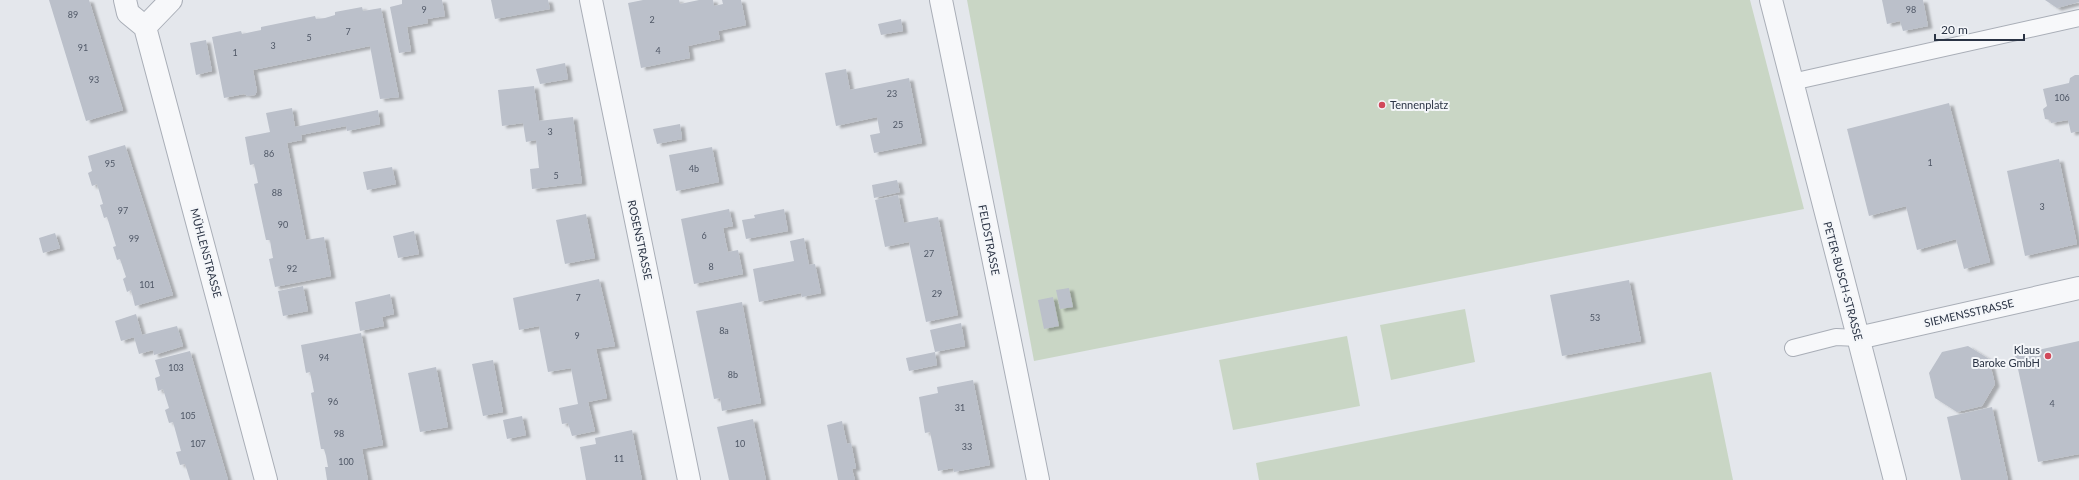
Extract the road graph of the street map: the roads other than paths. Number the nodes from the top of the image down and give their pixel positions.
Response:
1 (125, 0) edge
2 (171, 0) edge
3 (591, 0) edge
4 (941, 0) edge
5 (1770, 0) edge
6 (2079, 18) edge
7 (145, 27) junction
8 (1792, 82) junction
9 (2079, 288) edge
10 (1858, 338) junction
11 (1793, 348) dead end
12 (266, 480) edge
13 (688, 480) edge
14 (1038, 480) edge
15 (1895, 480) edge

1 - 7 street
2 - 7 street
3 - 13 street, ROSENSTRASSE
4 - 14 street, FELDSTRASSE
5 - 8 street, PETER-BUSCH-STRASSE
6 - 8 lane
7 - 12 street, MÜHLENSTRASSE
8 - 10 street, PETER-BUSCH-STRASSE
9 - 10 street, SIEMENSSTRASSE
10 - 11 lane
10 - 15 street, PETER-BUSCH-STRASSE

